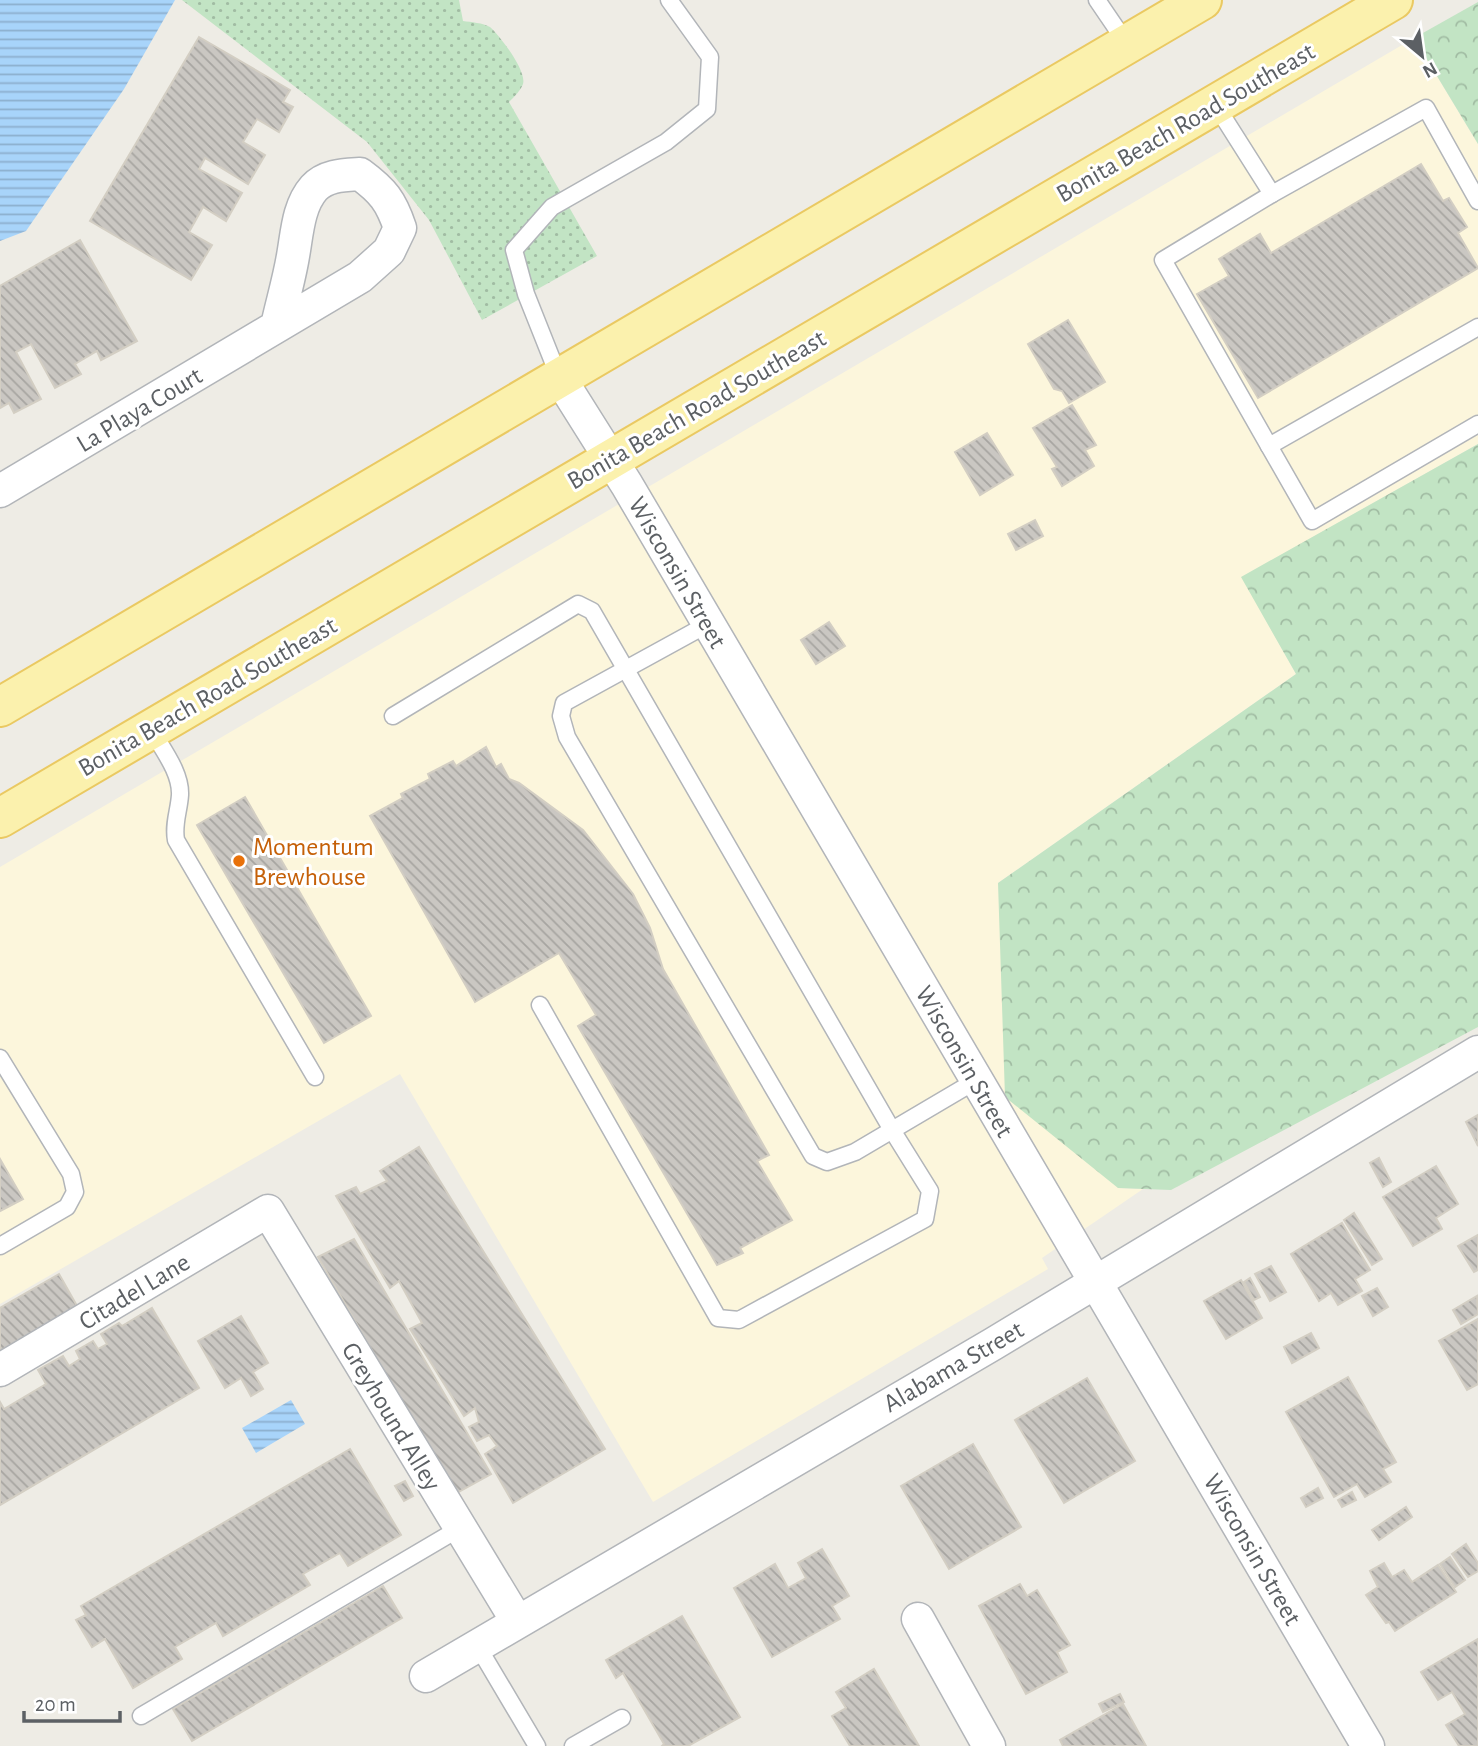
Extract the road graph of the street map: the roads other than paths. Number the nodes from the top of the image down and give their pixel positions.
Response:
1 (669, 0) edge
2 (1097, 0) edge
3 (1393, 0) edge
4 (1186, 4) edge
5 (1127, 44) junction
6 (1215, 104) junction
7 (1272, 194) junction
8 (1478, 201) edge
9 (277, 326) junction
10 (1478, 327) edge
11 (559, 377) junction
12 (1478, 424) edge
13 (1269, 446) junction
14 (611, 459) junction
15 (0, 491) edge
16 (708, 624) junction
17 (626, 668) junction
18 (0, 707) edge
19 (393, 716) dead end
20 (151, 729) junction
21 (0, 818) edge
22 (540, 1005) dead end
23 (1478, 1052) edge
24 (0, 1058) edge
25 (315, 1077) dead end
26 (977, 1080) junction
27 (892, 1130) junction
28 (268, 1212) joint
29 (0, 1246) edge
30 (1095, 1281) junction
31 (0, 1370) edge
32 (460, 1528) junction
33 (918, 1619) dead end
34 (517, 1621) junction
35 (477, 1645) junction
36 (426, 1676) dead end
37 (141, 1716) dead end
38 (622, 1718) dead end
39 (537, 1746) edge
40 (573, 1746) edge
41 (989, 1746) edge
42 (1368, 1746) edge

1 - 11 lane
2 - 5 lane
3 - 6 main road, Bonita Beach Road Southeast
4 - 5 main road
5 - 11 main road
6 - 7 lane
6 - 14 main road, Bonita Beach Road Southeast
7 - 8 lane
7 - 13 lane
9 - 9 street, La Playa Court
9 - 15 street, La Playa Court
10 - 13 lane
11 - 14 street, Wisconsin Street
11 - 18 main road
12 - 13 lane
14 - 16 street, Wisconsin Street
14 - 20 main road, Bonita Beach Road Southeast
16 - 17 lane
16 - 26 street, Wisconsin Street
17 - 19 lane
17 - 27 lane
17 - 27 lane
20 - 21 main road, Bonita Beach Road Southeast
20 - 25 lane
22 - 27 lane
23 - 30 street, Alabama Street
24 - 29 lane
26 - 27 lane
26 - 30 street, Wisconsin Street
28 - 31 street, Citadel Lane
28 - 32 street, Greyhound Alley
30 - 34 street, Alabama Street
30 - 42 street, Wisconsin Street
32 - 34 street, Greyhound Alley
32 - 37 lane
33 - 41 street
34 - 35 street, Alabama Street
35 - 36 street, Alabama Street
35 - 39 lane
38 - 40 lane

